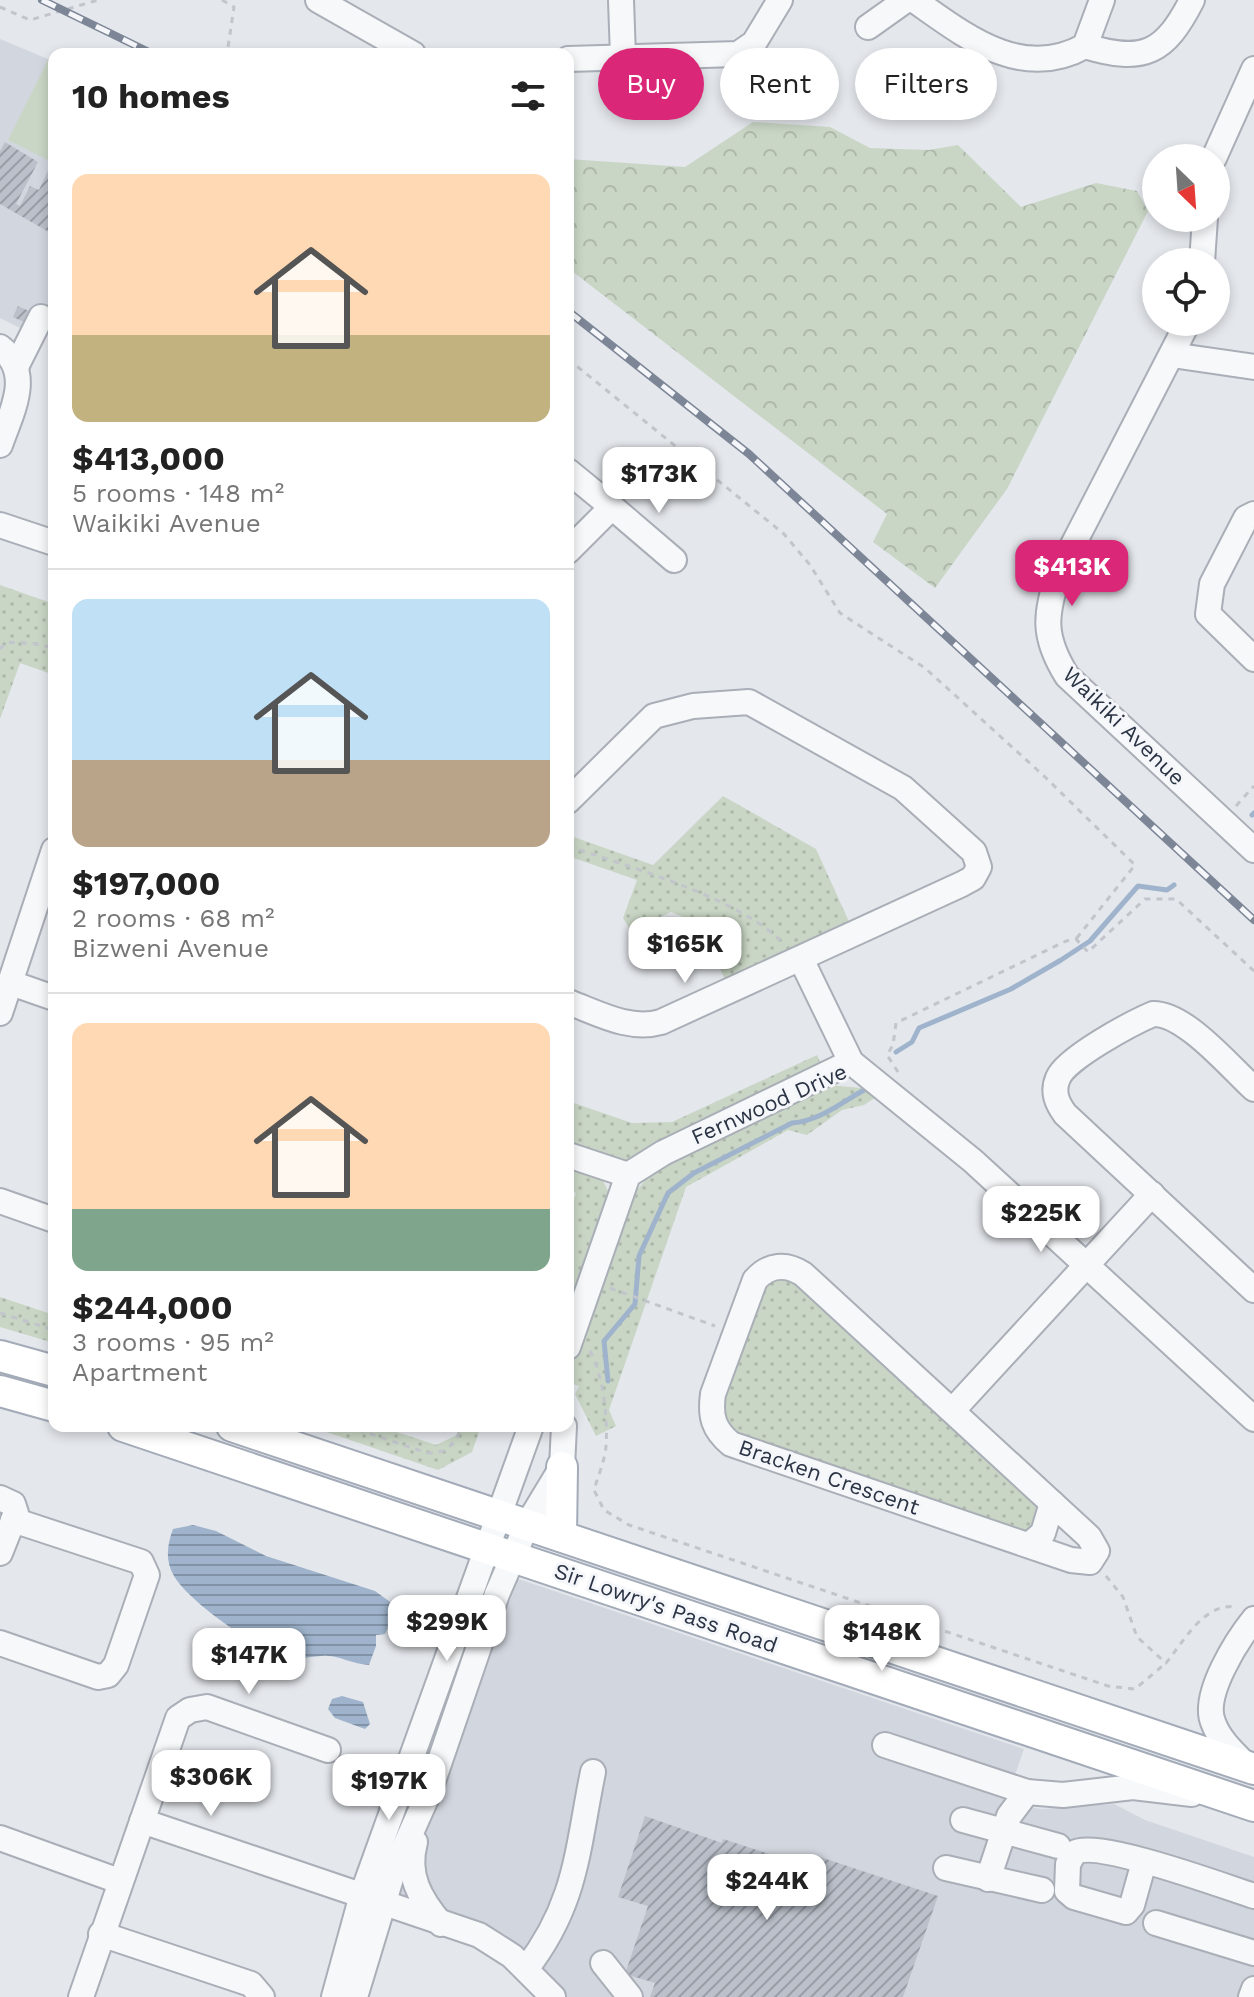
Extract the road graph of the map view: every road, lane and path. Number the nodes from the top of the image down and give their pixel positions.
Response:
1 (98, 0) edge
2 (222, 0) edge
3 (318, 0) edge
4 (621, 0) edge
5 (780, 0) edge
6 (906, 0) edge
7 (914, 0) edge
8 (1102, 0) edge
9 (1192, 0) edge
10 (0, 7) edge
11 (868, 27) dead end
12 (1085, 46) junction
13 (228, 48) edge
14 (402, 48) edge
15 (623, 48) edge
16 (704, 55) edge
17 (598, 58) edge
18 (574, 59) edge
19 (1254, 69) edge
20 (1220, 144) edge
21 (41, 317) dead end
22 (1181, 336) edge
23 (0, 347) edge
24 (1172, 355) junction
25 (574, 364) edge
26 (16, 367) junction
27 (1254, 367) edge
28 (0, 445) edge
29 (574, 476) edge
30 (612, 507) junction
31 (1254, 514) edge
32 (0, 525) edge
33 (48, 538) edge
34 (574, 545) edge
35 (674, 560) dead end
36 (48, 647) edge
37 (0, 649) edge
38 (1254, 659) edge
39 (1254, 786) edge
40 (574, 795) edge
41 (1223, 821) junction
42 (574, 848) edge
43 (1254, 850) edge
44 (48, 869) edge
45 (1078, 941) junction
46 (801, 959) junction
47 (1254, 971) edge
48 (11, 983) junction
49 (48, 996) edge
50 (574, 1004) edge
51 (0, 1013) edge
52 (851, 1062) junction
53 (1254, 1089) edge
54 (890, 1096) junction
55 (574, 1157) edge
56 (628, 1175) junction
57 (1152, 1194) junction
58 (0, 1201) edge
59 (48, 1218) edge
60 (1087, 1264) junction
61 (591, 1282) junction
62 (1254, 1290) edge
63 (0, 1313) edge
64 (48, 1328) edge
65 (574, 1331) edge
66 (735, 1334) junction
67 (574, 1342) edge
68 (0, 1356) edge
69 (48, 1369) edge
70 (0, 1391) edge
71 (48, 1404) edge
72 (952, 1411) junction
73 (1254, 1419) edge
74 (141, 1432) edge
75 (250, 1432) edge
76 (365, 1432) edge
77 (460, 1432) edge
78 (529, 1432) edge
79 (564, 1432) edge
80 (562, 1467) junction
81 (1052, 1503) junction
82 (10, 1510) edge
83 (497, 1515) junction
84 (527, 1525) junction
85 (561, 1536) junction
86 (1029, 1545) junction
87 (499, 1551) junction
88 (0, 1553) edge
89 (1096, 1556) junction
90 (1250, 1614) edge
91 (0, 1643) edge
92 (1166, 1663) junction
93 (885, 1745) dead end
94 (328, 1750) dead end
95 (1251, 1768) edge
96 (588, 1770) dead end
97 (430, 1790) junction
98 (1027, 1792) junction
99 (1242, 1802) edge
100 (963, 1820) dead end
101 (142, 1821) junction
102 (1003, 1831) junction
103 (0, 1838) edge
104 (1058, 1846) dead end
105 (1144, 1862) dead end
106 (946, 1868) dead end
107 (988, 1879) junction
108 (119, 1881) junction
109 (1042, 1890) dead end
110 (1254, 1896) edge
111 (373, 1898) junction
112 (1156, 1923) dead end
113 (441, 1924) junction
114 (101, 1934) junction
115 (1254, 1953) edge
116 (603, 1963) dead end
117 (523, 1966) junction
118 (1254, 1989) edge
119 (257, 1990) edge
120 (81, 1997) edge
121 (334, 1997) edge
122 (355, 1997) edge
123 (553, 1997) edge
124 (630, 1997) edge
125 (1251, 1997) edge

1 - 10 path
2 - 13 path
3 - 14 street
4 - 15 street
5 - 16 street
6 - 11 street
7 - 12 street
8 - 12 street
9 - 12 street
17 - 18 street
19 - 20 street
21 - 26 street
22 - 24 street, Waikiki Avenue
23 - 26 street
24 - 27 street
24 - 41 street, Waikiki Avenue
25 - 45 path
26 - 28 street
29 - 30 street
30 - 34 street
30 - 35 street
31 - 38 street
32 - 33 street
36 - 37 path
39 - 41 path
40 - 46 street
41 - 43 street, Waikiki Avenue
42 - 46 path
44 - 48 street
45 - 47 path
45 - 54 path
46 - 50 street
46 - 52 street
48 - 49 street
48 - 51 street
52 - 54 street, Fernwood Drive
52 - 56 street, Fernwood Drive
53 - 57 street
54 - 60 street, Fernwood Drive
55 - 56 street
56 - 61 street
57 - 60 street
57 - 62 street
58 - 59 street
60 - 72 street
60 - 73 street, Fernwood Drive
61 - 65 street
61 - 66 path
63 - 64 path
66 - 72 street, Bracken Crescent
66 - 86 street, Bracken Crescent
67 - 92 path
68 - 69 main road
70 - 71 main road
72 - 81 street, Bracken Crescent
74 - 87 main road, Sir Lowry's Pass Road
75 - 83 main road, Sir Lowry's Pass Road
76 - 77 path
78 - 83 street
79 - 80 street
80 - 84 street
80 - 85 main road
81 - 86 street
81 - 89 street, Bracken Crescent
82 - 88 street
82 - 91 street
83 - 84 main road, Sir Lowry's Pass Road
83 - 87 street
84 - 85 main road, Sir Lowry's Pass Road
84 - 87 street
85 - 95 main road, Sir Lowry's Pass Road
86 - 89 street, Bracken Crescent
87 - 97 street
87 - 99 main road, Sir Lowry's Pass Road
87 - 111 street
89 - 92 path
90 - 92 path
90 - 95 street
93 - 98 street
94 - 101 street
96 - 117 street
97 - 111 street
97 - 113 street
98 - 99 street
98 - 102 street
100 - 102 street
101 - 108 street
101 - 111 street
102 - 104 street
102 - 107 street
103 - 108 street
105 - 110 street
106 - 107 street
107 - 109 street
108 - 114 street
111 - 113 street
111 - 121 street
111 - 122 street
112 - 115 street
113 - 117 street
114 - 119 street
114 - 120 street
116 - 124 street
117 - 123 street
118 - 125 street

